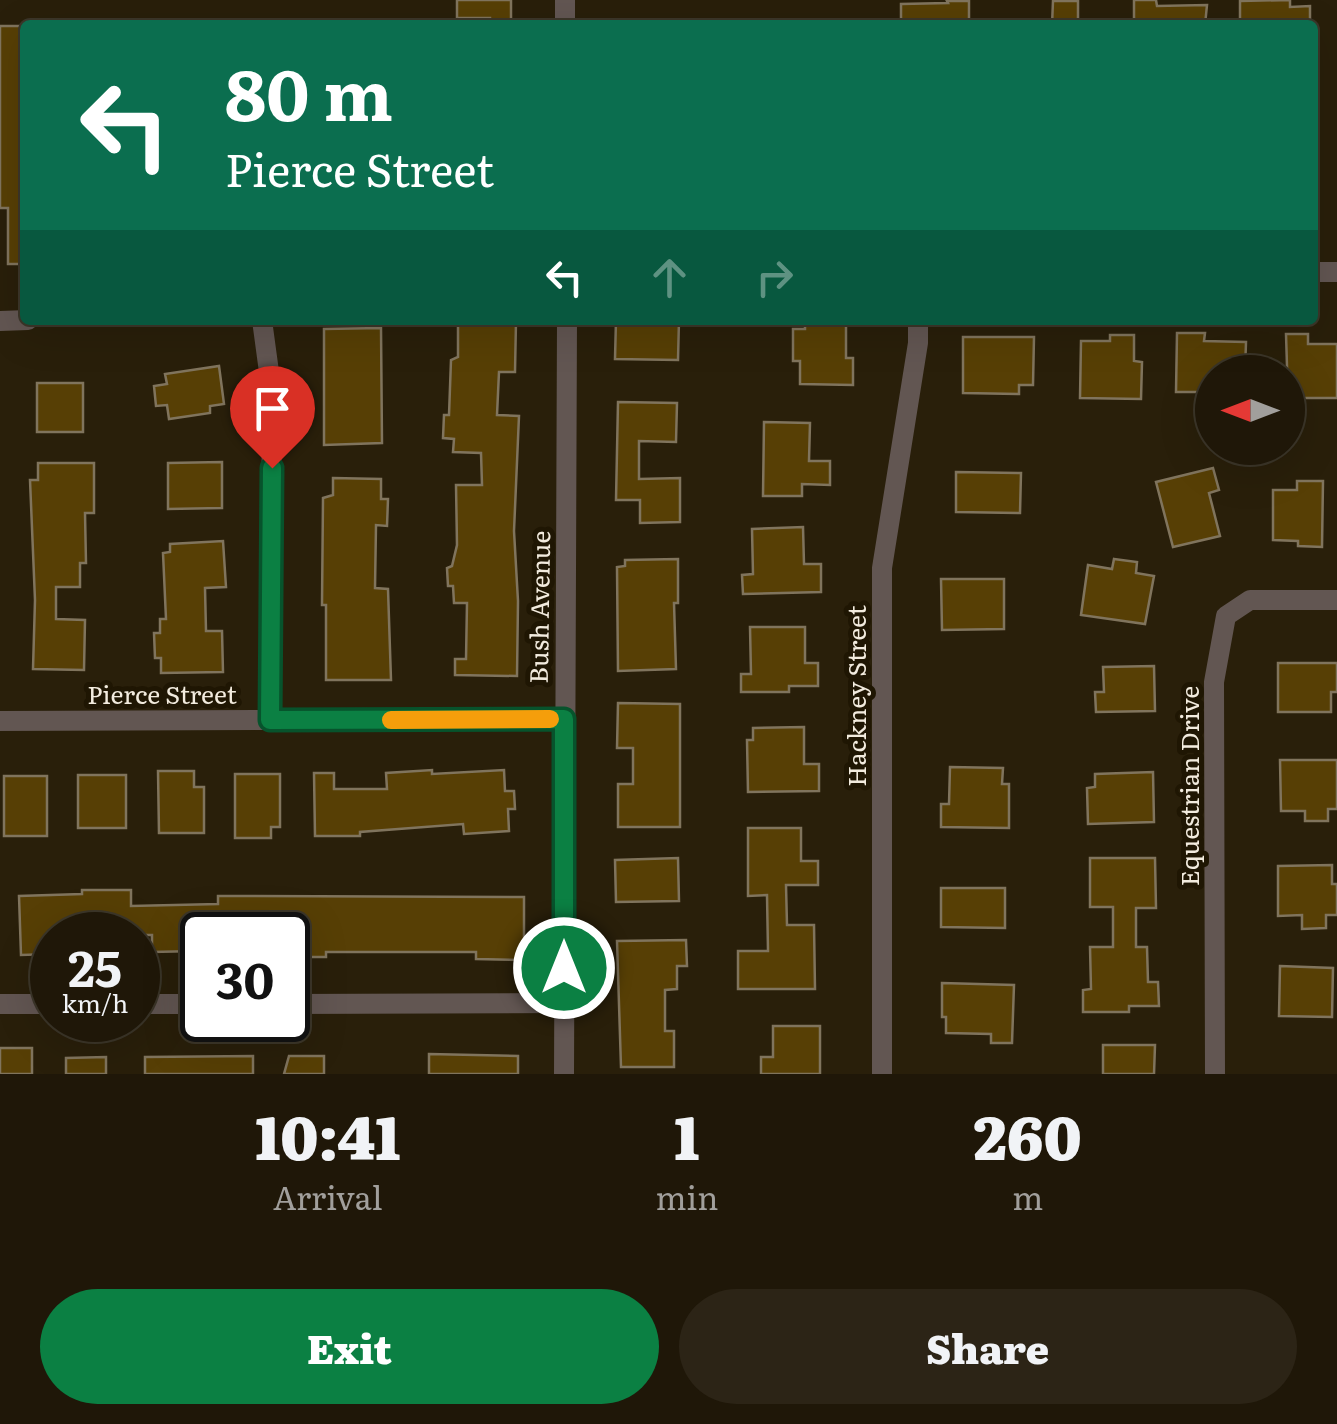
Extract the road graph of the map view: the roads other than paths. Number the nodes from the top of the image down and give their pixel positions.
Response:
1 (263, 325) edge
2 (567, 325) edge
3 (918, 325) edge
4 (1337, 600) edge
5 (564, 719) junction
6 (270, 720) junction
7 (0, 721) edge
8 (564, 1003) junction
9 (0, 1004) edge
10 (30, 1004) edge
11 (310, 1004) edge
12 (564, 1074) edge
13 (882, 1074) edge
14 (1215, 1074) edge

1 - 6 street
2 - 5 street, Bush Avenue
3 - 13 street, Hackney Street
4 - 14 street, Equestrian Drive
5 - 6 street, Pierce Street
5 - 8 street, Bush Avenue
6 - 7 street, Pierce Street
8 - 11 street
8 - 12 street, Bush Avenue
9 - 10 street

